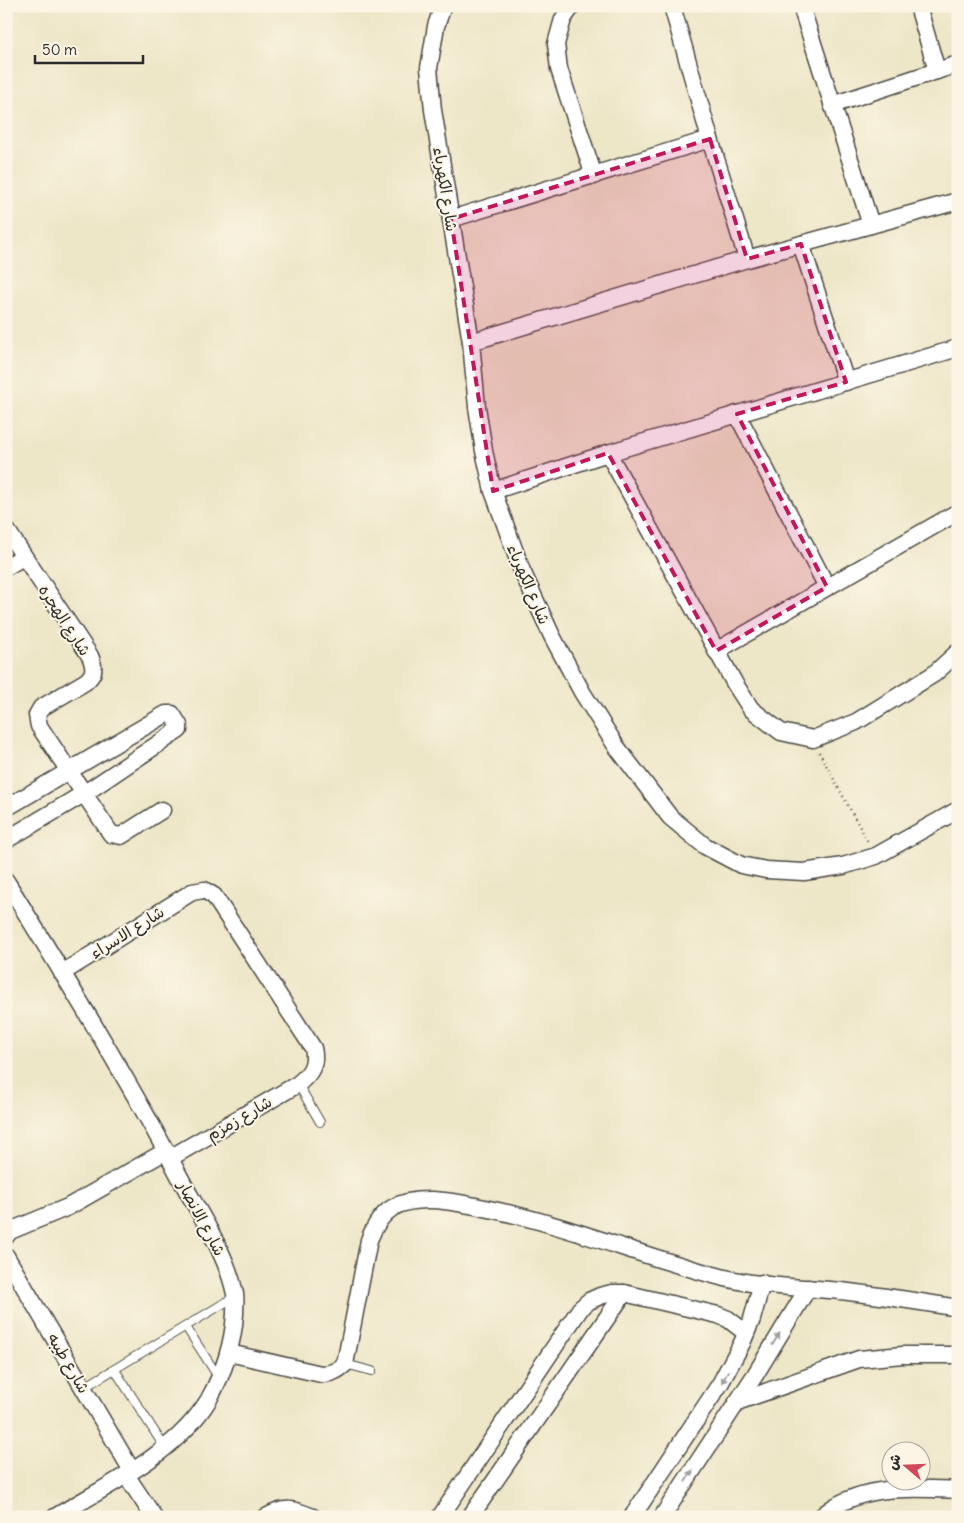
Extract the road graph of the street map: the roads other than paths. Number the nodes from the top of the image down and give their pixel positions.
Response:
1 (443, 6) edge
2 (572, 6) edge
3 (672, 6) edge
4 (801, 6) edge
5 (918, 6) edge
6 (958, 64) edge
7 (937, 71) junction
8 (832, 105) junction
9 (710, 139) junction
10 (594, 176) junction
11 (958, 200) edge
12 (450, 219) junction
13 (871, 225) junction
14 (802, 244) junction
15 (747, 259) junction
16 (471, 342) junction
17 (958, 348) edge
18 (846, 382) junction
19 (737, 414) junction
20 (608, 453) junction
21 (493, 492) junction
22 (958, 512) edge
23 (6, 529) edge
24 (23, 557) junction
25 (6, 568) edge
26 (828, 587) junction
27 (716, 651) junction
28 (958, 652) edge
29 (68, 771) junction
30 (85, 793) junction
31 (6, 808) edge
32 (162, 810) dead end
33 (958, 810) edge
34 (6, 840) edge
35 (6, 881) edge
36 (62, 972) junction
37 (302, 1080) junction
38 (320, 1122) dead end
39 (168, 1154) junction
40 (7, 1230) edge
41 (6, 1256) edge
42 (762, 1283) junction
43 (808, 1288) junction
44 (624, 1293) junction
45 (236, 1296) junction
46 (958, 1308) edge
47 (186, 1327) junction
48 (746, 1333) junction
49 (229, 1353) junction
50 (958, 1355) edge
51 (344, 1364) junction
52 (114, 1370) junction
53 (372, 1371) dead end
54 (219, 1378) junction
55 (83, 1388) junction
56 (737, 1402) junction
57 (165, 1448) junction
58 (129, 1473) junction
59 (958, 1490) edge
60 (55, 1517) edge
61 (154, 1517) edge
62 (266, 1517) edge
63 (313, 1517) edge
64 (440, 1517) edge
65 (470, 1517) edge
66 (632, 1517) edge
67 (662, 1517) edge
68 (821, 1517) edge

1 - 12 street, شارع الكهرباء
2 - 10 street
3 - 9 street
4 - 8 street
5 - 7 street
6 - 7 street
7 - 8 street
8 - 13 street
9 - 10 street
9 - 15 street
10 - 12 street
11 - 13 street
12 - 16 street, شارع الكهرباء
13 - 14 street
14 - 15 street
14 - 18 street
15 - 16 street
16 - 21 street, شارع الكهرباء
17 - 18 street
18 - 19 street
19 - 20 street
19 - 26 street
20 - 21 street
20 - 27 street
21 - 33 street, شارع الكهرباء
22 - 26 street
23 - 24 street, شارع الهجره
24 - 25 street
24 - 29 street, شارع الهجره
26 - 27 street
27 - 28 street
29 - 30 street
29 - 30 street
29 - 31 street
30 - 32 street
30 - 34 street
35 - 36 street, شارع الانصار
36 - 37 street, شارع الاسراء
36 - 39 street, شارع الانصار
37 - 38 lane
37 - 39 street, شارع زمزم
39 - 40 street
39 - 45 street, شارع الانصار
41 - 55 street, شارع طيبه
42 - 43 street
42 - 48 street
42 - 51 street
43 - 46 street
56 -> 43 street
44 - 48 street
44 - 64 street
44 - 65 street
45 - 47 lane
45 - 49 street, شارع الانصار
47 - 52 lane
47 - 54 lane
48 -> 66 street
49 - 51 street
49 - 54 street, شارع الانصار
50 - 56 street
51 - 53 lane
52 - 55 lane
52 - 57 lane
54 - 57 street, شارع الانصار
55 - 58 street, شارع طيبه
67 -> 56 street
57 - 58 street, شارع الانصار
58 - 60 street, شارع الانصار
58 - 61 street, شارع طيبه
59 - 68 street
62 - 63 street

